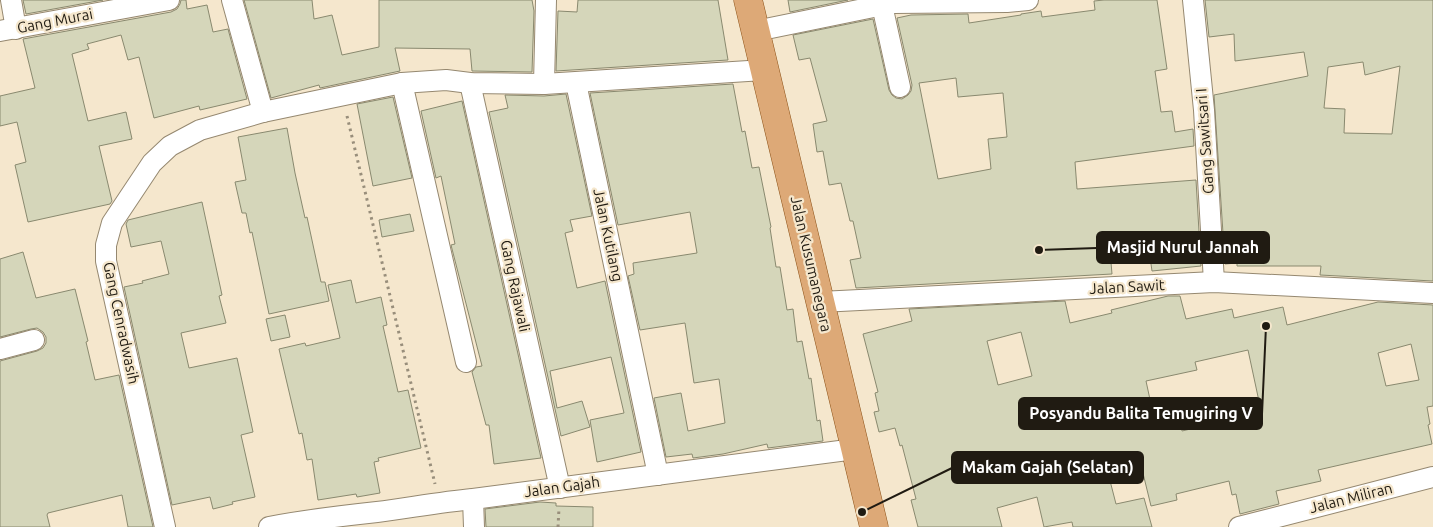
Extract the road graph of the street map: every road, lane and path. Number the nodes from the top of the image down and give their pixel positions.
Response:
1 (12, 0) edge
2 (169, 0) edge
3 (232, 0) edge
4 (546, 0) edge
5 (748, 0) edge
6 (1028, 0) edge
7 (1193, 0) edge
8 (889, 3) edge
9 (8, 30) edge
10 (756, 31) junction
11 (765, 70) junction
12 (402, 83) junction
13 (576, 83) junction
14 (470, 84) junction
15 (544, 84) junction
16 (900, 87) dead end
17 (342, 96) junction
18 (263, 112) junction
19 (1214, 282) junction
20 (1433, 293) edge
21 (820, 302) junction
22 (34, 340) dead end
23 (0, 349) edge
24 (466, 362) dead end
25 (855, 449) junction
26 (658, 475) junction
27 (1433, 477) edge
28 (560, 488) junction
29 (473, 499) junction
30 (440, 502) junction
31 (379, 520) edge
32 (165, 527) edge
33 (269, 527) edge
34 (474, 527) edge
35 (874, 527) edge
36 (1239, 527) edge

1 - 9 street
2 - 9 street, Gang Murai
3 - 18 street
4 - 15 street
5 - 10 main road, Jalan Kusumanegara
6 - 8 street
7 - 19 street, Gang Sawitsari I
8 - 10 street
8 - 16 street
10 - 11 main road, Jalan Kusumanegara
11 - 13 street, Gang Cenradwasih
11 - 21 main road, Jalan Kusumanegara
12 - 14 street, Gang Cenradwasih
12 - 17 street, Gang Cenradwasih
12 - 24 street
13 - 15 street, Gang Cenradwasih
13 - 26 street, Jalan Kutilang
14 - 15 street, Gang Cenradwasih
14 - 28 street, Gang Rajawali
17 - 18 street, Gang Cenradwasih
17 - 30 path
18 - 32 street, Gang Cenradwasih
19 - 20 street, Jalan Sawit
19 - 21 street, Jalan Sawit
21 - 25 main road, Jalan Kusumanegara
22 - 23 street
25 - 26 street, Jalan Gajah
25 - 35 main road, Jalan Kusumanegara
26 - 28 street, Jalan Gajah
27 - 36 street, Jalan Miliran
28 - 29 street, Jalan Gajah
29 - 30 street, Jalan Gajah
29 - 34 street
30 - 31 street, Jalan Gajah
31 - 33 street, Jalan Gajah

